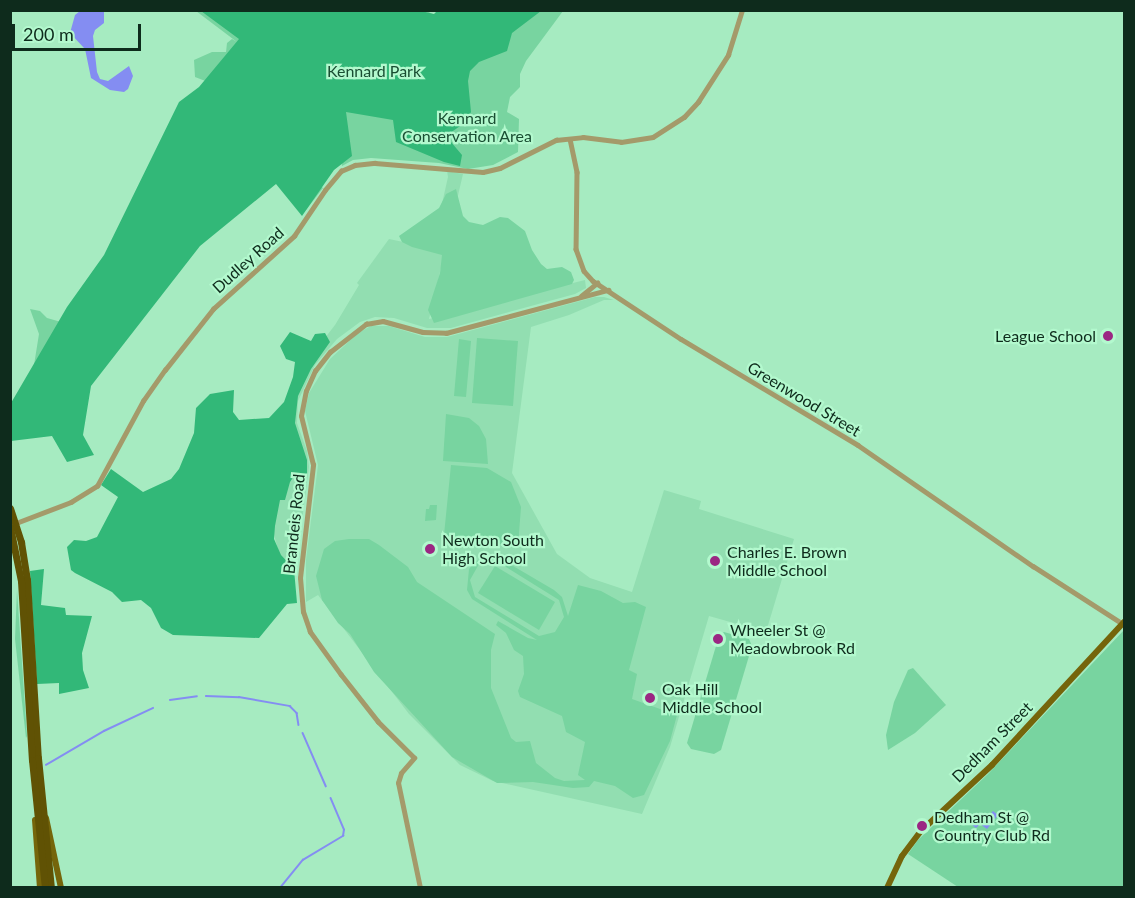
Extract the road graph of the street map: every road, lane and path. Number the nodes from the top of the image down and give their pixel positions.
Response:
1 (742, 10) edge
2 (570, 139) junction
3 (597, 284) junction
4 (608, 290) junction
5 (581, 296) junction
6 (10, 508) edge
7 (13, 525) edge
8 (1124, 623) edge
9 (39, 798) junction
10 (40, 888) edge
11 (45, 888) edge
12 (51, 888) edge
13 (61, 888) edge
14 (420, 888) edge
15 (887, 888) edge

1 - 2 street, Dudley Road
2 - 3 street, Greenwood Street
2 - 7 street, Dudley Road
3 - 4 street, Greenwood Street
3 - 5 street, Brandeis Road
4 - 5 street, Brandeis Road
4 - 8 street, Greenwood Street
5 - 14 street, Brandeis Road
6 - 7 highway
7 - 9 highway
8 - 15 main road, Dedham Street
9 - 10 main road
9 - 11 highway
9 - 12 highway
9 - 13 main road

